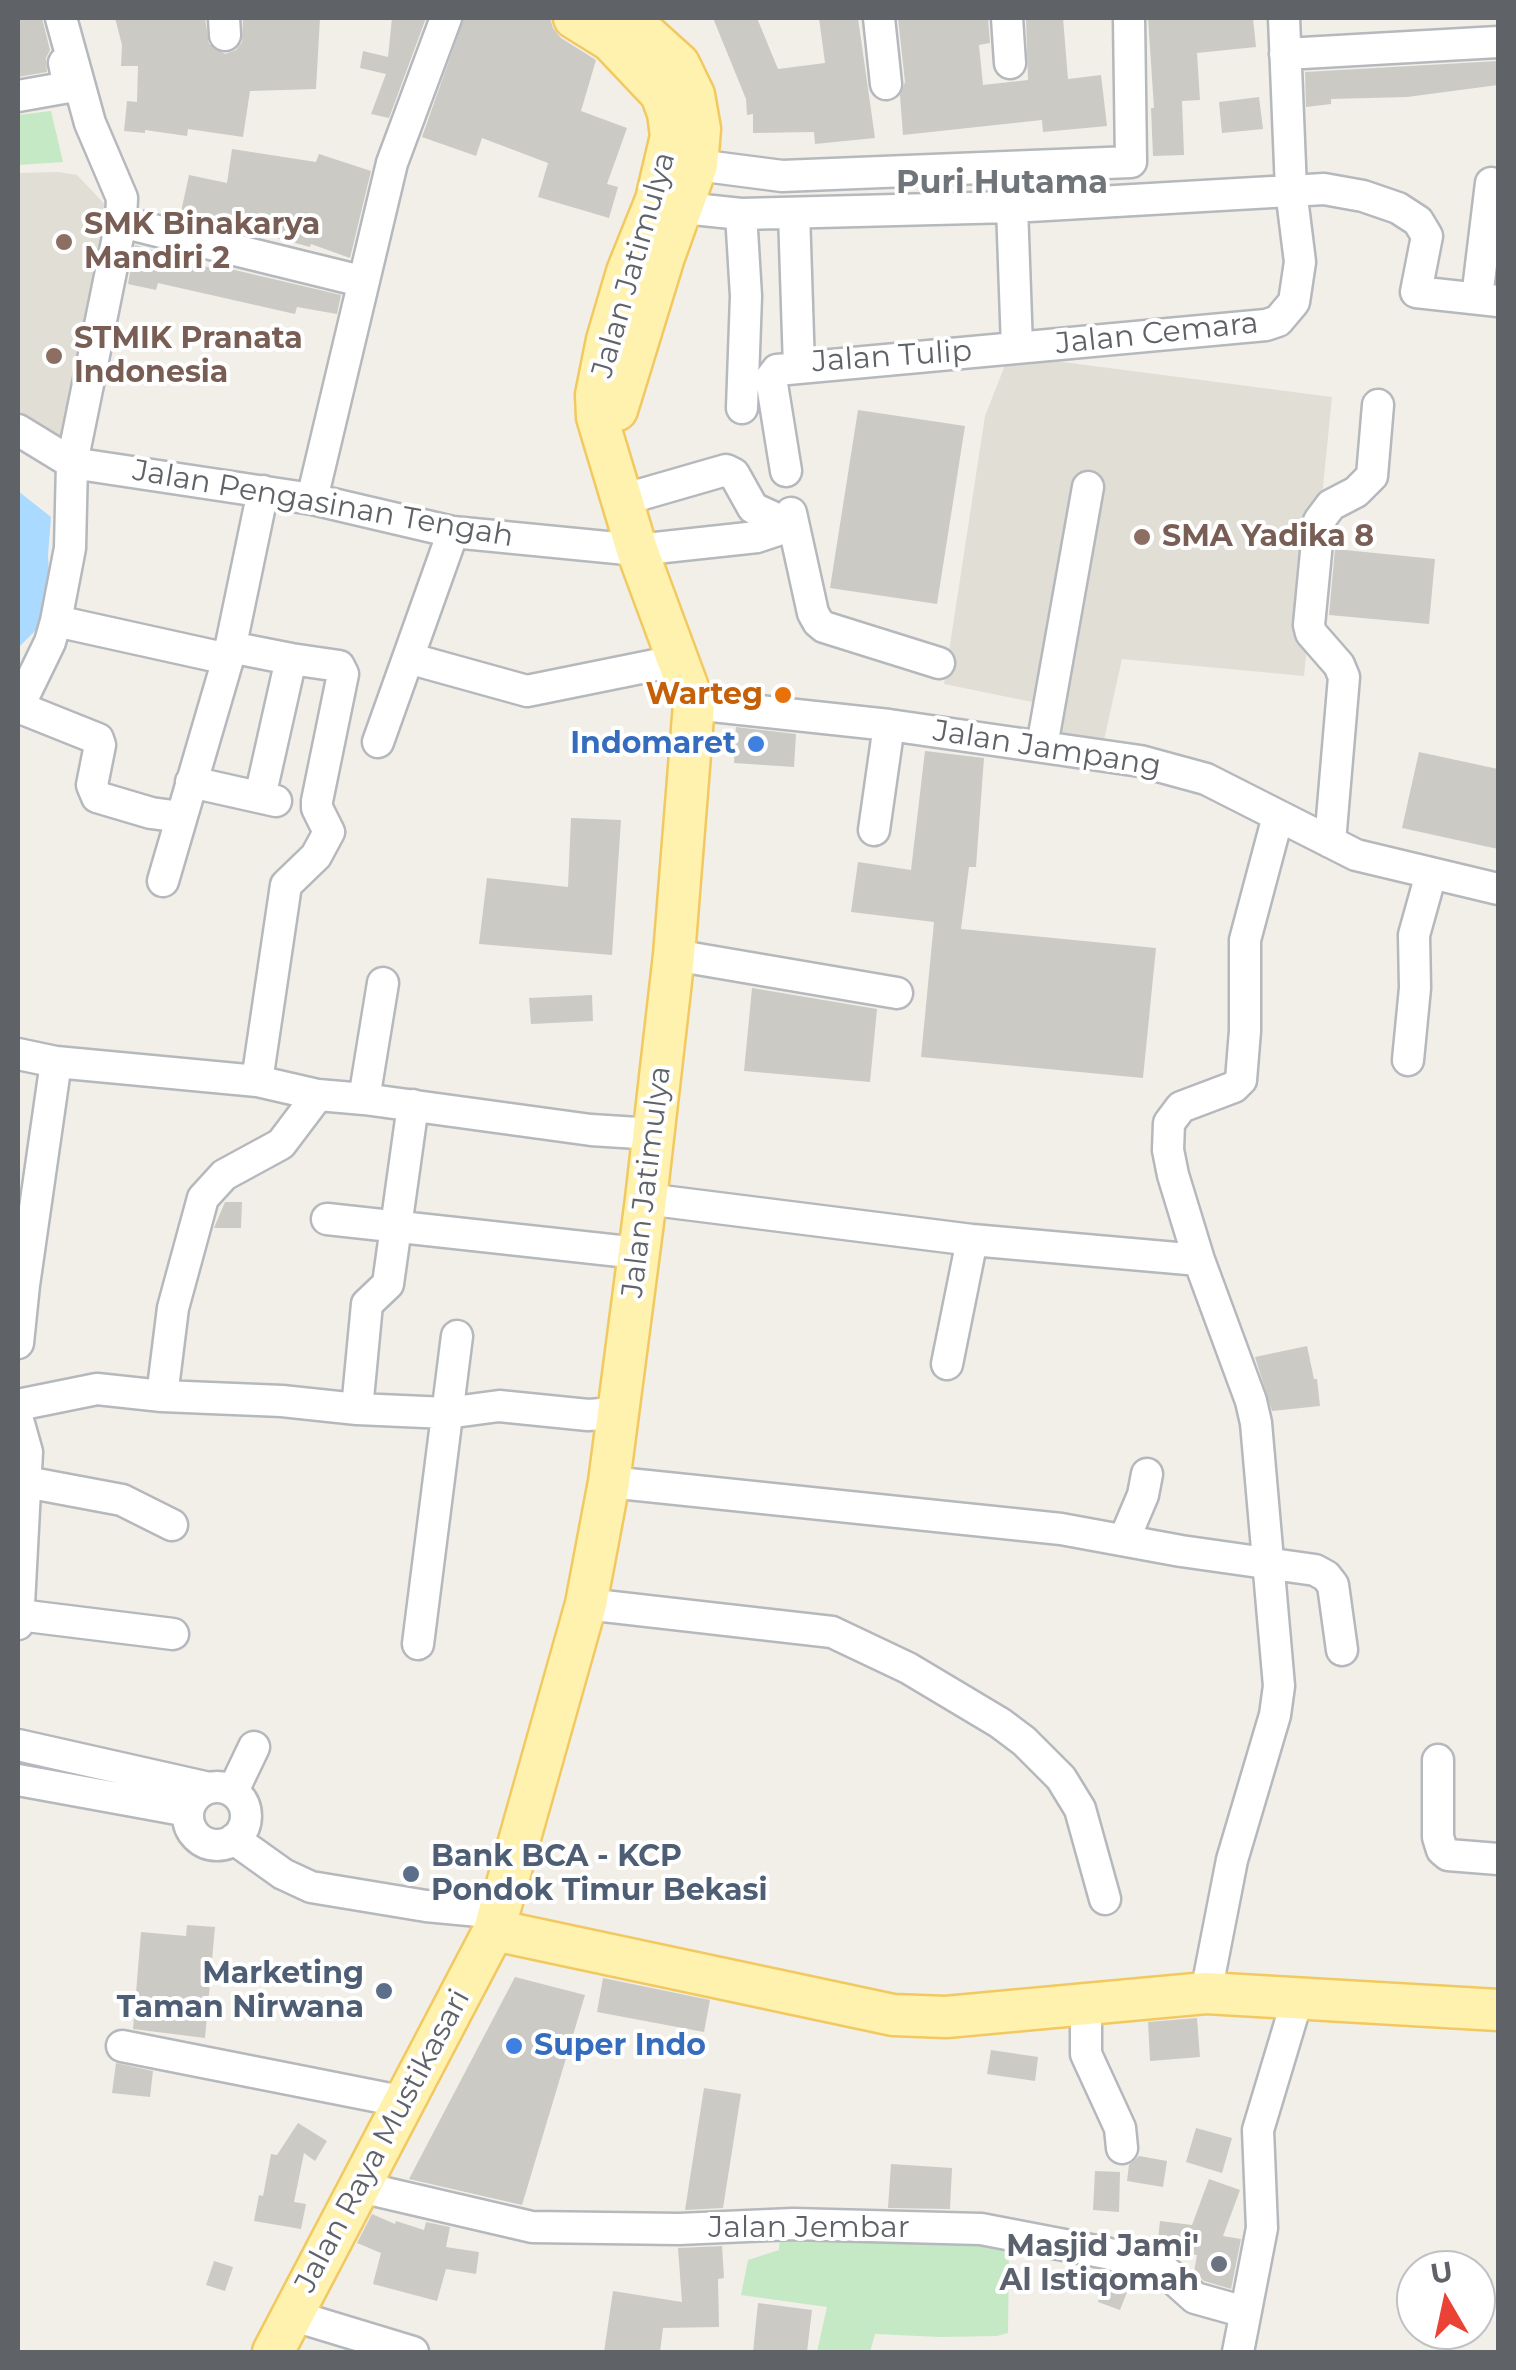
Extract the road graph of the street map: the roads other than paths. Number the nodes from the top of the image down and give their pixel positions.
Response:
1 (53, 18) edge
2 (60, 18) edge
3 (446, 18) edge
4 (574, 18) edge
5 (628, 18) edge
6 (880, 18) edge
7 (1008, 18) edge
8 (1129, 18) edge
9 (1284, 18) edge
10 (1498, 42) edge
11 (1285, 54) junction
12 (1010, 63) dead end
13 (886, 84) dead end
14 (18, 96) edge
15 (697, 165) junction
16 (1495, 184) edge
17 (1291, 190) junction
18 (670, 204) junction
19 (1012, 208) junction
20 (794, 213) junction
21 (741, 214) junction
22 (121, 222) junction
23 (362, 281) junction
24 (1488, 300) edge
25 (1017, 348) junction
26 (799, 367) junction
27 (1378, 405) dead end
28 (742, 408) dead end
29 (18, 430) edge
30 (72, 462) junction
31 (786, 471) dead end
32 (1088, 487) dead end
33 (263, 491) junction
34 (312, 498) junction
35 (622, 500) junction
36 (792, 519) junction
37 (453, 532) junction
38 (637, 550) junction
39 (56, 621) junction
40 (229, 653) junction
41 (408, 658) junction
42 (291, 659) junction
43 (680, 660) junction
44 (939, 663) dead end
45 (694, 704) junction
46 (18, 708) edge
47 (889, 725) junction
48 (378, 742) dead end
49 (1042, 746) junction
50 (191, 782) junction
51 (1278, 816) junction
52 (181, 817) junction
53 (874, 830) dead end
54 (1330, 842) junction
55 (1431, 874) junction
56 (163, 881) dead end
57 (1498, 889) edge
58 (674, 955) junction
59 (383, 983) dead end
60 (897, 993) dead end
61 (18, 1054) edge
62 (1408, 1060) dead end
63 (56, 1062) junction
64 (256, 1080) junction
65 (318, 1095) junction
66 (364, 1099) junction
67 (413, 1104) junction
68 (654, 1134) junction
69 (646, 1199) junction
70 (327, 1219) dead end
71 (395, 1226) junction
72 (972, 1240) junction
73 (638, 1253) junction
74 (1199, 1260) junction
75 (21, 1285) edge
76 (457, 1336) dead end
77 (18, 1343) edge
78 (947, 1364) dead end
79 (162, 1396) junction
80 (18, 1405) edge
81 (357, 1409) junction
82 (447, 1413) junction
83 (617, 1413) junction
84 (18, 1420) edge
85 (1148, 1474) dead end
86 (26, 1482) junction
87 (609, 1482) junction
88 (172, 1525) dead end
89 (1124, 1540) junction
90 (1268, 1564) junction
91 (586, 1604) junction
92 (19, 1615) edge
93 (18, 1624) edge
94 (172, 1634) dead end
95 (418, 1644) dead end
96 (1342, 1650) dead end
97 (18, 1745) edge
98 (254, 1747) dead end
99 (1438, 1760) dead end
100 (18, 1780) edge
101 (221, 1790) junction
102 (188, 1811) junction
103 (234, 1839) junction
104 (1498, 1858) edge
105 (1105, 1899) dead end
106 (497, 1921) junction
107 (1206, 1993) junction
108 (1298, 1997) junction
109 (1498, 2002) edge
110 (1086, 2004) junction
111 (122, 2046) dead end
112 (405, 2102) junction
113 (1122, 2148) dead end
114 (360, 2187) junction
115 (1245, 2312) junction
116 (292, 2316) junction
117 (272, 2352) edge
118 (414, 2352) edge
119 (1238, 2352) edge

1 - 14 street
2 - 22 street
3 - 23 street
4 - 18 main road, Jalan Jatimulya
5 - 15 main road, Jalan Jatimulya
6 - 13 street
7 - 12 street
8 - 15 street
9 - 11 street
10 - 11 street
11 - 17 street
15 - 18 main road, Jalan Jatimulya
16 - 24 street
17 - 19 street
17 - 24 street
17 - 25 street, Jalan Cemara
18 - 21 street
18 - 35 main road, Jalan Jatimulya
19 - 20 street
19 - 25 street
20 - 21 street
20 - 26 street, Jalan Tulip
21 - 28 street
22 - 23 street
22 - 30 street
23 - 34 street
25 - 26 street, Jalan Tulip
26 - 31 street
27 - 54 street
29 - 30 street, Jalan Pengasinan Tengah
30 - 33 street, Jalan Pengasinan Tengah
30 - 39 street
32 - 49 street
33 - 34 street, Jalan Pengasinan Tengah
33 - 40 street
34 - 37 street, Jalan Pengasinan Tengah
35 - 36 street
35 - 38 main road, Jalan Jatimulya
36 - 38 street, Jalan Pengasinan Tengah
36 - 44 street
37 - 38 street, Jalan Pengasinan Tengah
37 - 41 street
38 - 43 main road, Jalan Jatimulya
39 - 40 street
39 - 46 street
40 - 42 street
40 - 50 street
41 - 43 street
41 - 48 street
42 - 50 street
42 - 64 street
43 - 45 main road, Jalan Jatimulya
45 - 47 street, Jalan Jampang
45 - 58 main road, Jalan Jatimulya
46 - 52 street
47 - 49 street, Jalan Jampang
47 - 53 street
49 - 51 street, Jalan Jampang
50 - 52 street
51 - 54 street, Jalan Jampang
51 - 74 street
52 - 56 street
54 - 55 street, Jalan Jampang
55 - 57 street, Jalan Jampang
55 - 62 street
58 - 60 street
58 - 68 main road, Jalan Jatimulya
59 - 66 street
61 - 63 street
63 - 64 street
63 - 75 street
64 - 65 street
65 - 66 street
65 - 79 street
66 - 67 street
67 - 68 street
67 - 71 street
68 - 69 main road, Jalan Jatimulya
69 - 72 street
69 - 73 main road, Jalan Jatimulya
70 - 71 street
71 - 73 street
71 - 81 street
72 - 74 street
72 - 78 street
73 - 83 main road, Jalan Jatimulya
74 - 90 street
75 - 77 street
76 - 82 street
79 - 80 street
79 - 81 street
81 - 82 street
82 - 83 street
82 - 95 street
83 - 87 main road, Jalan Jatimulya
84 - 86 street
85 - 89 street
86 - 88 street
86 - 92 street
87 - 89 street
87 - 91 main road, Jalan Jatimulya
89 - 90 street
90 - 96 street
90 - 107 street
91 - 105 street
91 - 106 main road, Jalan Jatimulya
92 - 93 street
92 - 94 street
97 - 101 street
98 - 101 street
99 - 104 street
100 - 102 street
101 - 102 street
101 - 103 street
102 - 103 street
103 - 106 street
106 - 110 main road
106 - 112 main road, Jalan Raya Mustikasari
107 - 108 main road
107 - 110 main road
108 - 109 main road
108 - 115 street
110 - 113 street
111 - 112 street
112 - 114 main road, Jalan Raya Mustikasari
114 - 115 street, Jalan Jembar
114 - 116 main road, Jalan Raya Mustikasari
115 - 119 street
116 - 117 main road, Jalan Raya Mustikasari
116 - 118 street

